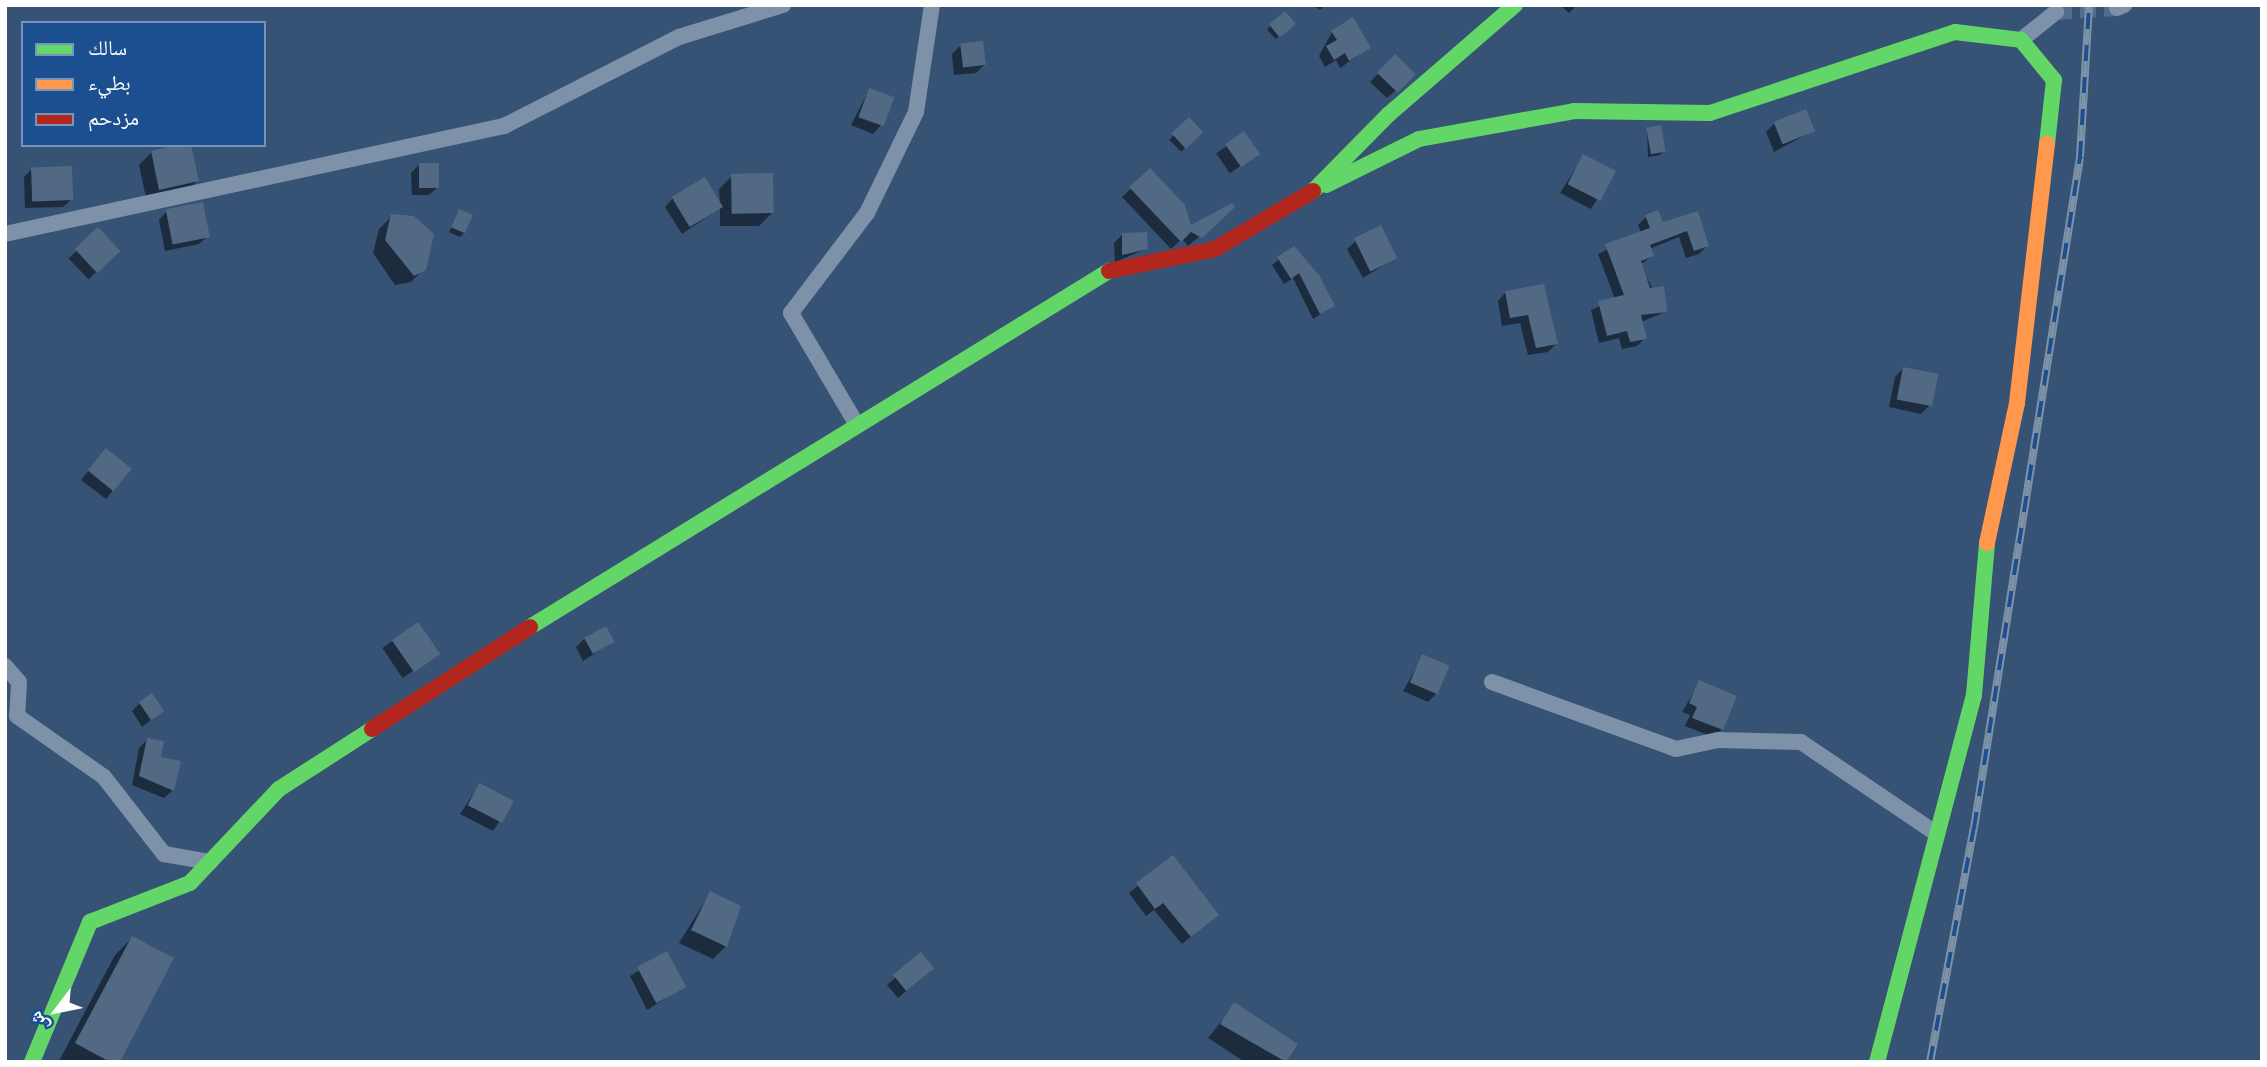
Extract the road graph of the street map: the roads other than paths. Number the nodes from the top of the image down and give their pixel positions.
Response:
1 (783, 5) edge
2 (932, 5) edge
3 (1515, 5) edge
4 (2056, 12) dead end
5 (2021, 40) junction
6 (1312, 192) junction
7 (5, 234) edge
8 (857, 425) junction
9 (5, 666) edge
10 (1492, 682) dead end
11 (1937, 834) junction
12 (210, 862) junction
13 (32, 1062) edge
14 (1877, 1062) edge

1 - 7 street
2 - 8 street
3 - 6 street
4 - 5 street
5 - 6 street
5 - 11 street
6 - 8 street
8 - 12 street
9 - 12 street
10 - 11 street
11 - 14 street
12 - 13 street

